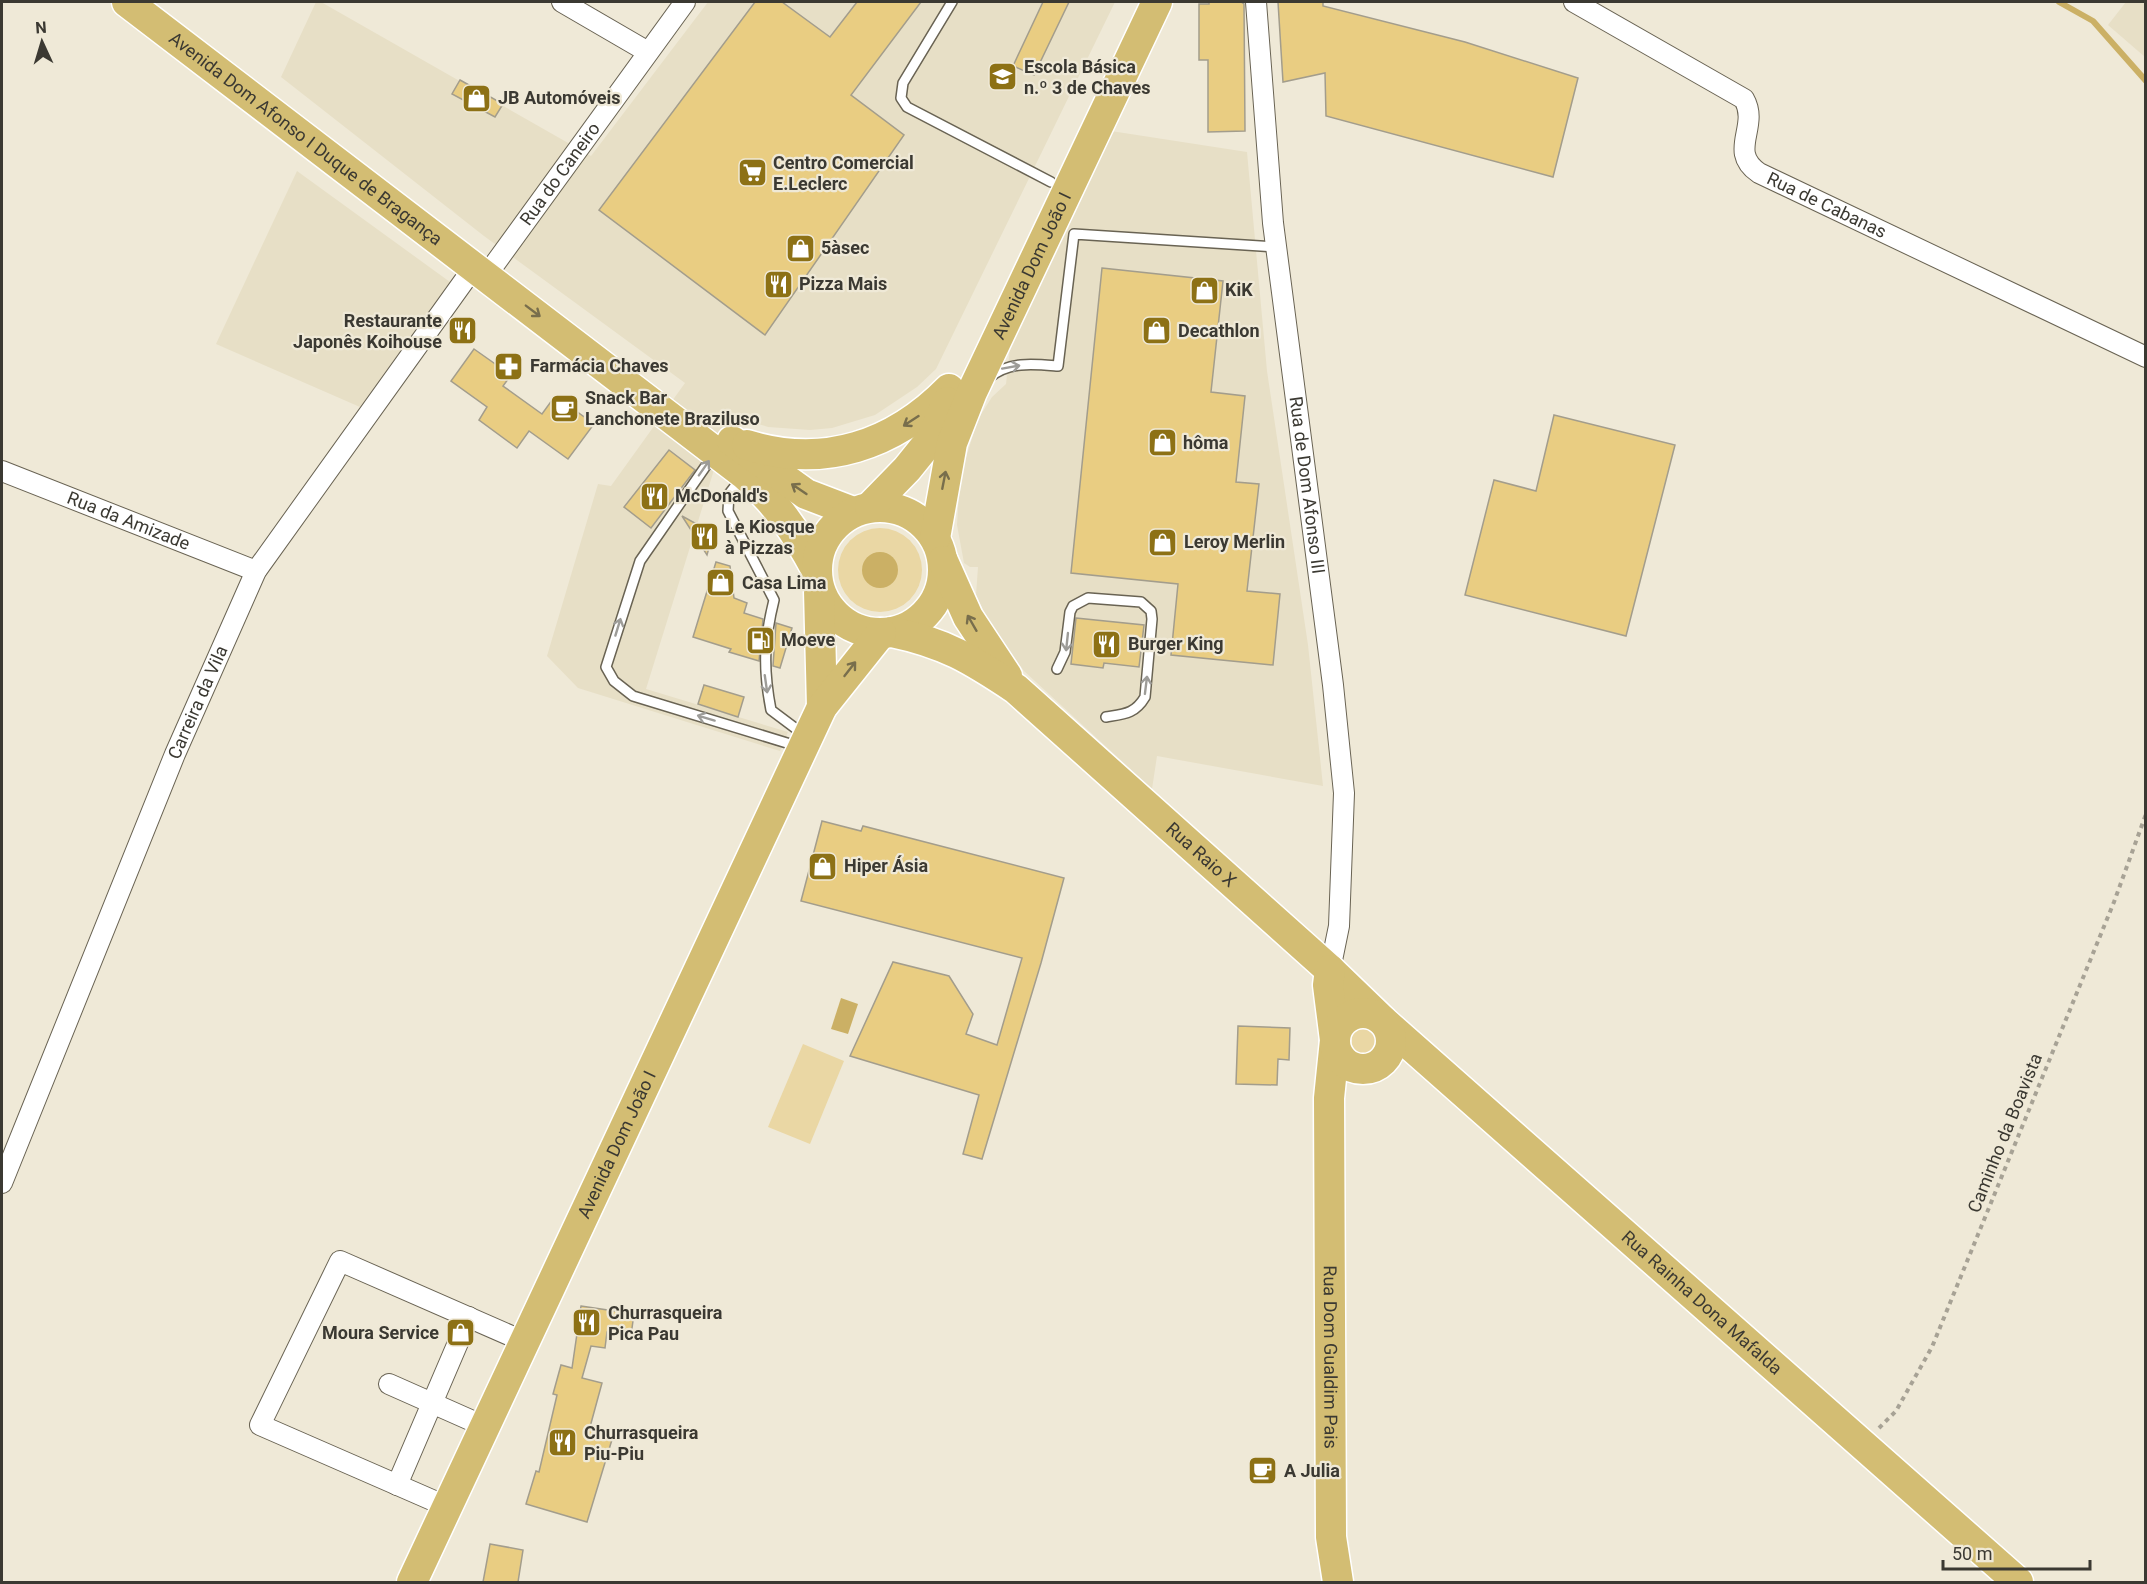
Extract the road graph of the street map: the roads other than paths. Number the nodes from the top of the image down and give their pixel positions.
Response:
1 (129, 2) edge
2 (562, 2) edge
3 (685, 2) edge
4 (952, 2) edge
5 (1136, 2) edge
6 (1157, 2) edge
7 (1257, 2) edge
8 (1574, 2) edge
9 (648, 52) junction
10 (1051, 182) junction
11 (1276, 247) junction
12 (486, 267) junction
13 (2145, 357) edge
14 (963, 388) junction
15 (723, 446) junction
16 (744, 474) junction
17 (3, 475) edge
18 (861, 510) junction
19 (939, 549) junction
20 (256, 571) junction
21 (818, 579) junction
22 (886, 633) junction
23 (1057, 669) dead end
24 (1016, 689) junction
25 (822, 707) junction
26 (1106, 717) dead end
27 (805, 742) junction
28 (1329, 969) junction
29 (1384, 1022) junction
30 (1335, 1040) junction
31 (1372, 1068) junction
32 (1460, 1087) junction
33 (1331, 1133) junction
34 (2, 1183) edge
35 (469, 1317) junction
36 (525, 1342) junction
37 (389, 1384) dead end
38 (432, 1403) junction
39 (486, 1427) junction
40 (397, 1485) junction
41 (448, 1506) junction
42 (412, 1582) edge
43 (1338, 1582) edge
44 (2018, 1582) edge

1 - 12 main road, Avenida Dom Afonso I Duque de Bragança
2 - 9 street
3 - 9 street, Rua do Caneiro
4 - 10 lane
5 - 10 main road, Avenida Dom João I
6 - 14 main road, Avenida Dom João I
7 - 11 street, Rua de Dom Afonso III
8 - 13 street, Rua de Cabanas
9 - 12 street, Rua do Caneiro
10 - 14 main road, Avenida Dom João I
14 -> 11 lane
11 - 28 street, Rua de Dom Afonso III
12 - 15 main road, Avenida Dom Afonso I Duque de Bragança
12 - 20 street, Carreira da Vila
14 -> 15 main road, Avenida Dom Afonso I Duque de Bragança
14 - 18 main road, Avenida Dom João I
19 -> 14 main road, Avenida Dom João I
15 - 16 main road, Avenida Dom Afonso I Duque de Bragança
18 -> 15 main road, Avenida Dom Afonso I Duque de Bragança
27 -> 15 lane
16 - 21 main road, Avenida Dom Afonso I Duque de Bragança
16 -> 27 lane
17 - 20 street, Rua da Amizade
18 - 19 main road
18 - 21 main road
19 - 22 main road
24 -> 19 main road, Rua Raio X
20 - 34 street, Carreira da Vila
21 - 22 main road
21 - 25 main road, Avenida Dom João I
22 - 24 main road, Rua Raio X
25 -> 22 main road, Avenida Dom João I
26 -> 23 lane
24 - 28 main road, Rua Raio X
25 - 27 main road, Avenida Dom João I
27 - 36 main road, Avenida Dom João I
28 - 29 main road, Rua Raio X
28 - 30 main road
29 - 30 main road
29 - 31 main road
29 - 32 main road, Rua Rainha Dona Mafalda
30 - 31 main road
30 - 33 main road, Rua Dom Gualdim Pais
31 - 32 main road
31 - 33 main road, Rua Dom Gualdim Pais
32 - 44 main road, Rua Rainha Dona Mafalda
33 - 43 main road, Rua Dom Gualdim Pais
35 - 36 street
35 - 38 street
35 - 40 street
36 - 39 main road, Avenida Dom João I
37 - 38 street
38 - 39 street
38 - 40 street
39 - 41 main road, Avenida Dom João I
40 - 41 street
41 - 42 main road, Avenida Dom João I

